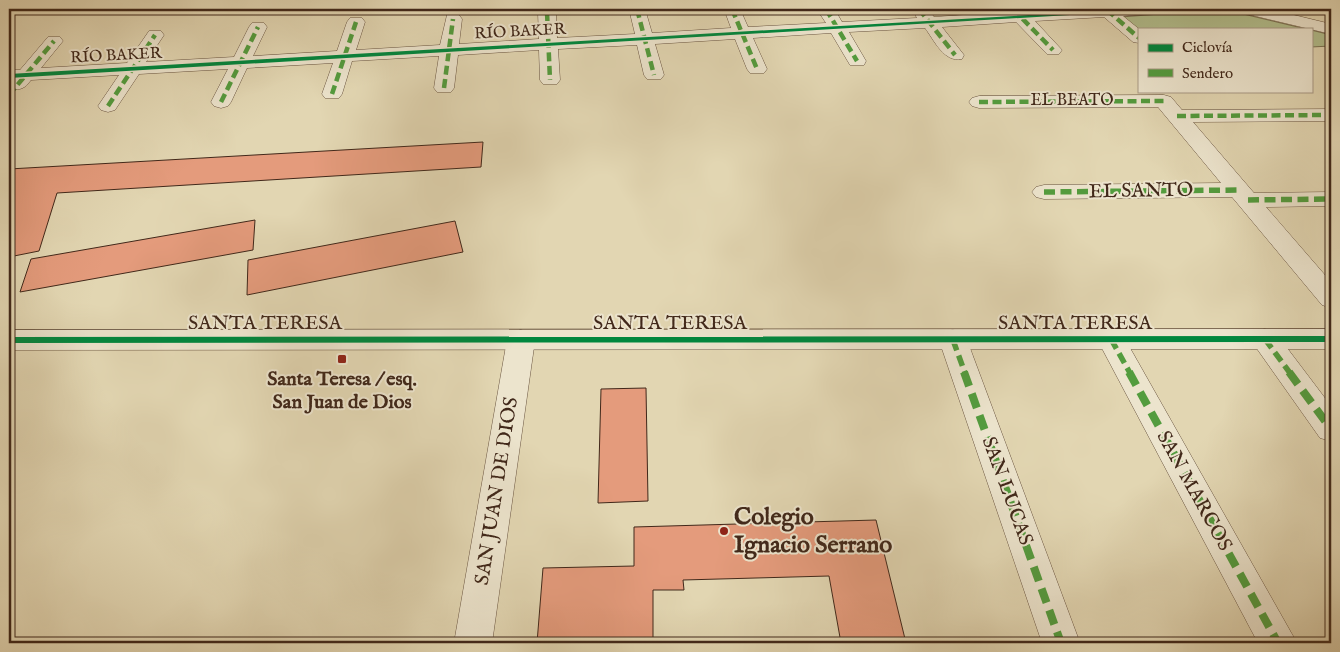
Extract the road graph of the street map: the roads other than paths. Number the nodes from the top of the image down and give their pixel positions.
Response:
1 (637, 9) edge
2 (732, 9) edge
3 (826, 9) edge
4 (1153, 9) edge
5 (1249, 9) edge
6 (1107, 10) edge
7 (547, 12) dead end
8 (1016, 13) edge
9 (924, 15) edge
10 (453, 19) dead end
11 (356, 22) dead end
12 (258, 27) dead end
13 (837, 27) junction
14 (1331, 28) edge
15 (742, 33) junction
16 (155, 35) dead end
17 (1138, 37) edge
18 (644, 39) junction
19 (54, 41) dead end
20 (548, 44) junction
21 (449, 50) junction
22 (1052, 50) dead end
23 (955, 55) dead end
24 (344, 56) junction
25 (857, 60) dead end
26 (240, 62) junction
27 (132, 69) junction
28 (757, 69) dead end
29 (654, 75) dead end
30 (17, 76) edge
31 (550, 80) dead end
32 (444, 88) dead end
33 (332, 94) dead end
34 (9, 95) edge
35 (221, 102) dead end
36 (980, 102) dead end
37 (108, 106) dead end
38 (1170, 108) junction
39 (1331, 115) edge
40 (1044, 192) dead end
41 (1244, 195) junction
42 (1331, 199) edge
43 (1331, 299) edge
44 (1264, 339) junction
45 (1331, 339) edge
46 (9, 340) edge
47 (521, 340) junction
48 (954, 340) junction
49 (1111, 340) junction
50 (1331, 429) edge
51 (473, 643) edge
52 (1061, 643) edge
53 (1278, 643) edge

1 - 18 street
2 - 15 street
3 - 13 street
4 - 6 street, RÍO BAKER
5 - 14 street
6 - 8 street, RÍO BAKER
6 - 17 street
7 - 20 street
8 - 9 street, RÍO BAKER
8 - 22 street
9 - 13 street, RÍO BAKER
9 - 23 street
10 - 21 street
11 - 24 street
12 - 26 street
13 - 15 street, RÍO BAKER
13 - 25 street
15 - 18 street, RÍO BAKER
15 - 28 street
16 - 27 street
18 - 20 street, RÍO BAKER
18 - 29 street
19 - 30 street
20 - 21 street, RÍO BAKER
20 - 31 street
21 - 24 street, RÍO BAKER
21 - 32 street
24 - 26 street, RÍO BAKER
24 - 33 street
26 - 27 street, RÍO BAKER
26 - 35 street
27 - 30 street, RÍO BAKER
27 - 37 street
30 - 34 street
36 - 38 street, EL BEATO
38 - 39 street, EL BEATO
38 - 41 street
40 - 41 street, EL SANTO
41 - 42 street, EL SANTO
41 - 43 street
44 - 45 street, SANTA TERESA
44 - 49 street, SANTA TERESA
44 - 50 street
46 - 47 street, SANTA TERESA
47 - 48 street, SANTA TERESA
47 - 51 street, SAN JUAN DE DIOS
48 - 49 street, SANTA TERESA
48 - 52 street, SAN LUCAS
49 - 53 street, SAN MARCOS

